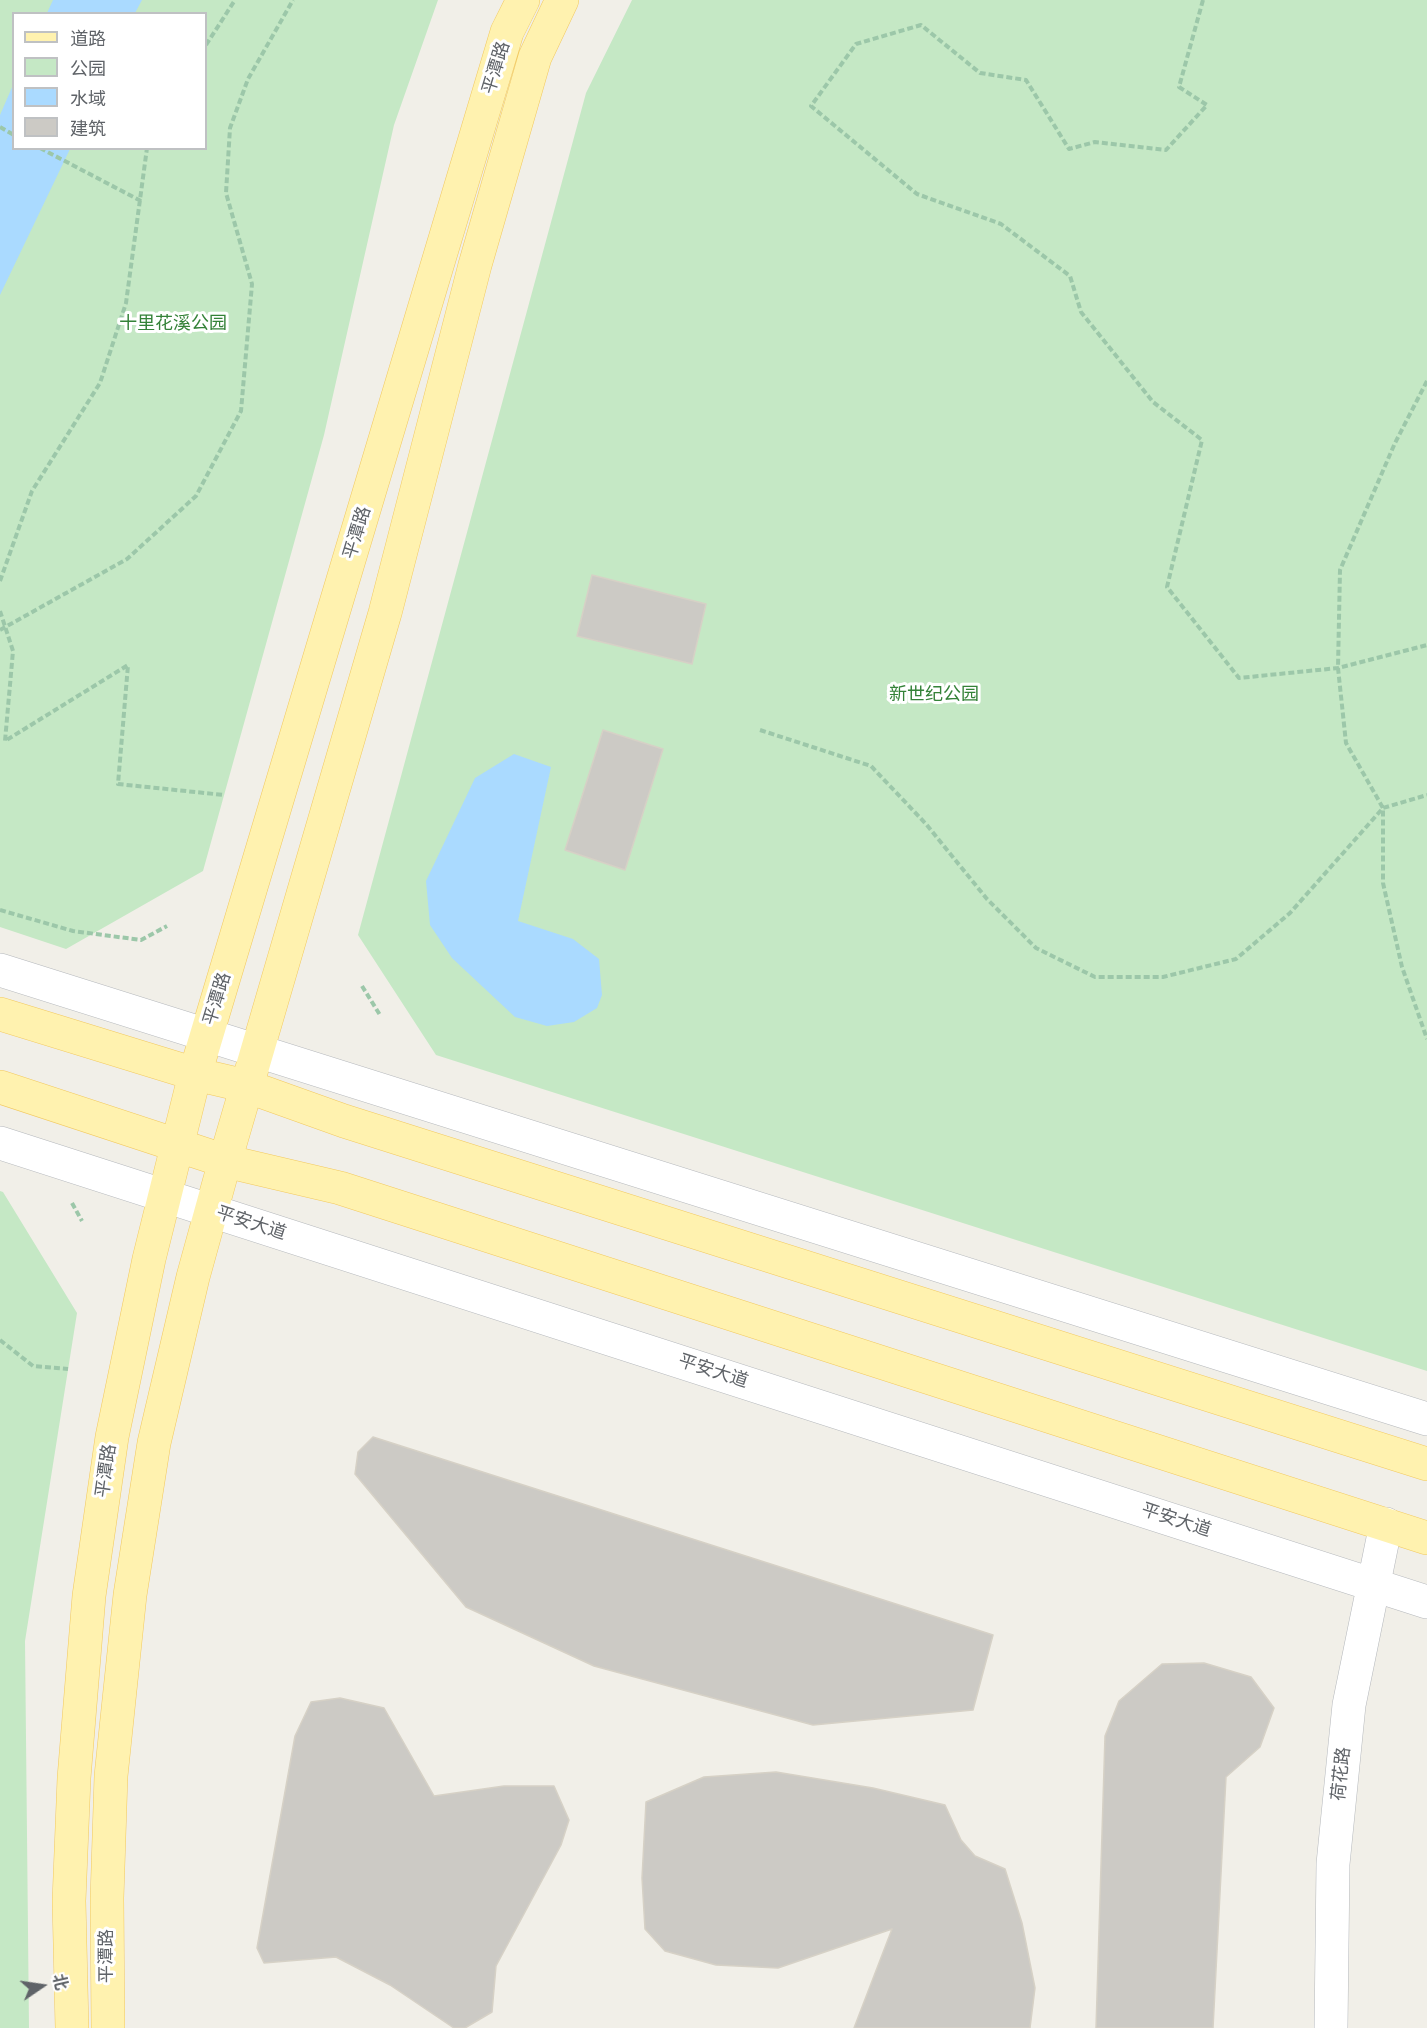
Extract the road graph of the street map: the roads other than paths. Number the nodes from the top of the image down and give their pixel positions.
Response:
1 (522, 0) edge
2 (562, 0) edge
3 (0, 970) edge
4 (0, 1014) edge
5 (206, 1035) junction
6 (256, 1050) junction
7 (195, 1074) junction
8 (246, 1086) junction
9 (0, 1087) edge
10 (0, 1143) edge
11 (175, 1145) junction
12 (225, 1161) junction
13 (164, 1196) junction
14 (211, 1211) junction
15 (1427, 1419) edge
16 (1427, 1464) edge
17 (1386, 1524) junction
18 (1427, 1538) edge
19 (1374, 1585) junction
20 (1427, 1602) edge
21 (72, 2028) edge
22 (108, 2028) edge
23 (1331, 2028) edge

1 - 5 main road, 平潭路
2 - 6 main road, 平潭路
3 - 5 street
4 - 7 main road
5 - 6 street
5 - 7 main road, 平潭路
6 - 8 main road, 平潭路
6 - 15 street
7 - 8 main road
7 - 11 main road, 平潭路
8 - 12 main road, 平潭路
8 - 16 main road
9 - 11 main road
10 - 13 street, 平安大道
11 - 12 main road
11 - 13 main road, 平潭路
12 - 14 main road, 平潭路
12 - 17 main road
13 - 14 street, 平安大道
13 - 21 main road, 平潭路
14 - 19 street, 平安大道
14 - 22 main road, 平潭路
17 - 18 main road
17 - 19 street, 荷花路
19 - 20 street, 平安大道
19 - 23 street, 荷花路

